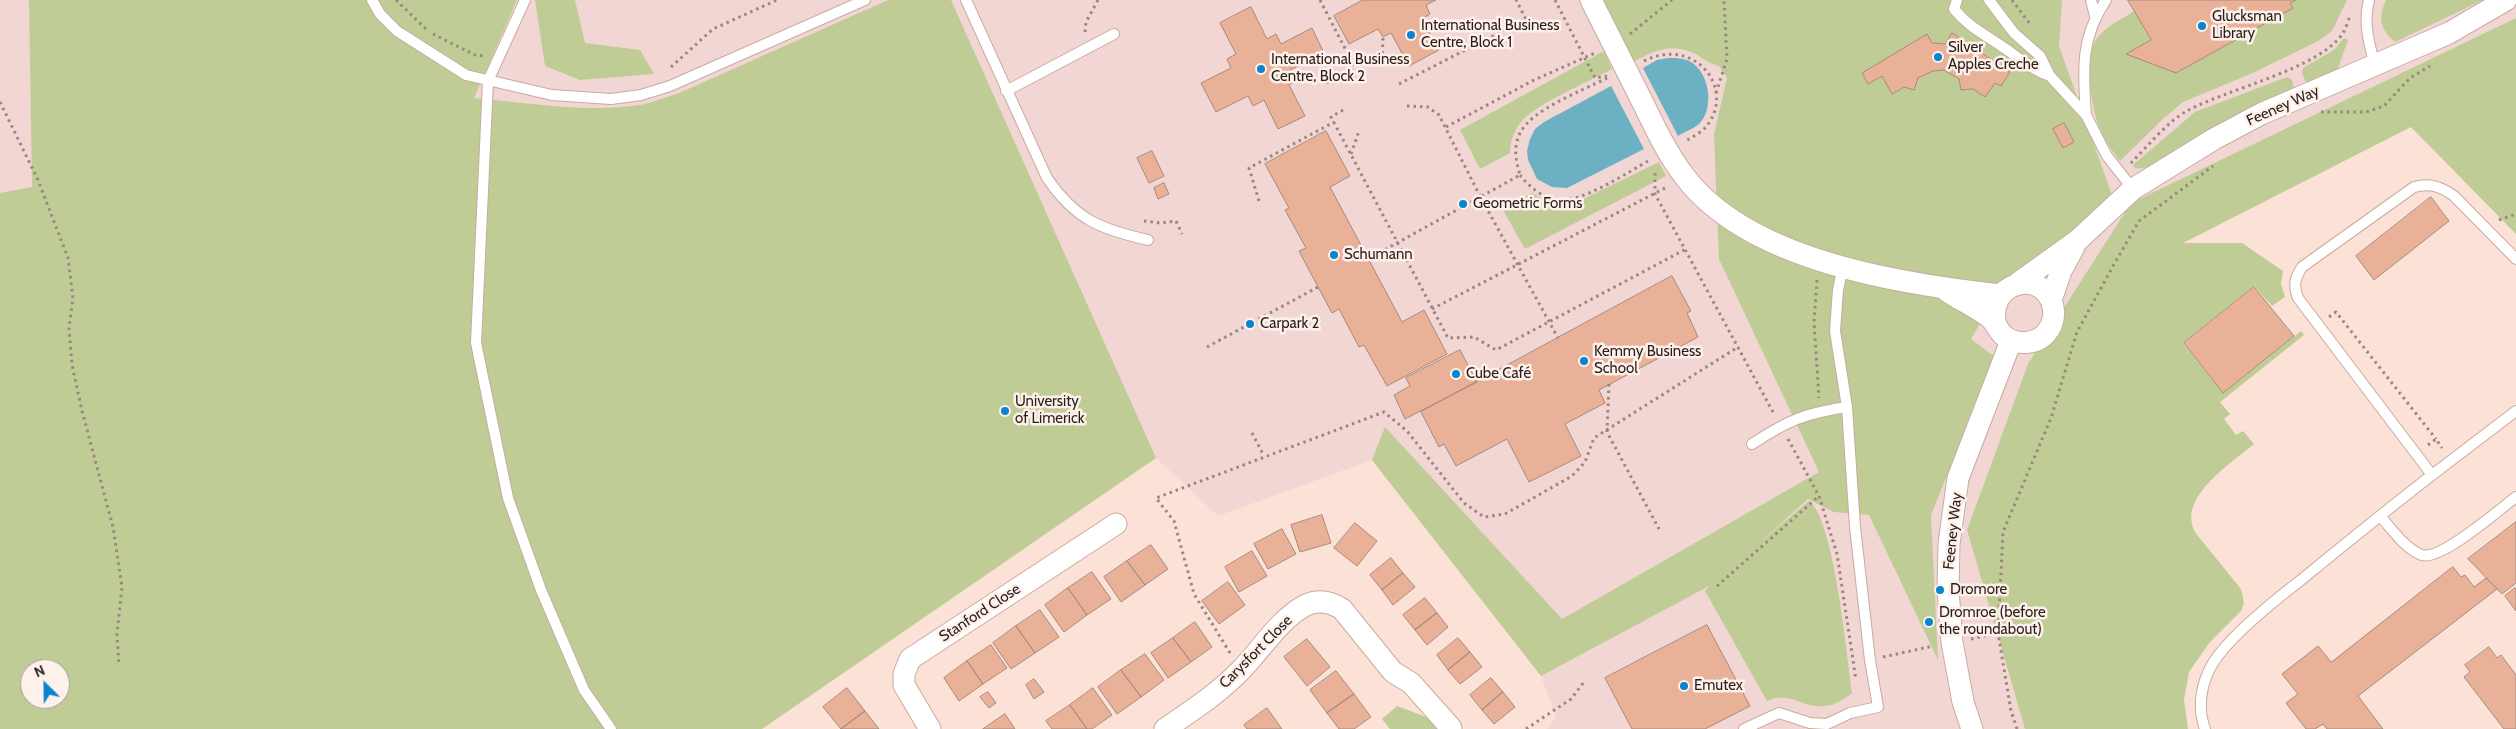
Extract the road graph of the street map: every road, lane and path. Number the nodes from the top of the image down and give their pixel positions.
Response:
1 (372, 0) edge
2 (396, 0) edge
3 (525, 0) edge
4 (777, 0) edge
5 (865, 0) edge
6 (966, 0) edge
7 (1098, 0) edge
8 (1320, 0) edge
9 (1516, 0) edge
10 (1555, 0) edge
11 (1591, 0) edge
12 (1672, 0) edge
13 (1724, 0) edge
14 (1957, 0) edge
15 (1989, 0) edge
16 (2091, 0) edge
17 (2106, 0) edge
18 (2369, 0) edge
19 (2506, 0) edge
20 (2351, 14) dead end
21 (2095, 16) junction
22 (1114, 34) dead end
23 (1383, 37) dead end
24 (1624, 39) dead end
25 (1084, 50) junction
26 (1597, 52) dead end
27 (499, 57) junction
28 (1584, 58) junction
29 (1382, 60) dead end
30 (2435, 63) dead end
31 (2375, 66) junction
32 (1355, 68) dead end
33 (667, 70) dead end
34 (1620, 72) junction
35 (2050, 76) junction
36 (1294, 77) dead end
37 (488, 81) junction
38 (1333, 83) dead end
39 (1399, 84) dead end
40 (1006, 91) junction
41 (1716, 93) junction
42 (0, 102) edge
43 (1407, 106) dead end
44 (1342, 110) dead end
45 (2313, 112) dead end
46 (2086, 115) junction
47 (1334, 122) junction
48 (1446, 127) junction
49 (1359, 131) dead end
50 (1681, 144) dead end
51 (1350, 155) junction
52 (1656, 157) dead end
53 (2218, 163) dead end
54 (1656, 166) dead end
55 (1520, 175) junction
56 (1686, 177) junction
57 (2126, 182) junction
58 (1655, 194) junction
59 (1481, 198) junction
60 (1259, 201) dead end
61 (1138, 221) dead end
62 (1182, 234) dead end
63 (1148, 240) dead end
64 (2078, 240) junction
65 (1396, 244) junction
66 (1686, 249) junction
67 (1368, 259) dead end
68 (1822, 259) junction
69 (2516, 259) edge
70 (1518, 264) junction
71 (1843, 266) junction
72 (2018, 284) junction
73 (1318, 287) dead end
74 (1942, 288) junction
75 (2000, 295) junction
76 (2051, 300) junction
77 (1432, 309) junction
78 (1549, 322) junction
79 (1996, 324) junction
80 (1558, 338) dead end
81 (2011, 341) junction
82 (1207, 347) dead end
83 (1738, 347) junction
84 (1609, 384) dead end
85 (1817, 402) dead end
86 (1847, 407) junction
87 (2516, 410) edge
88 (1780, 426) junction
89 (1607, 432) junction
90 (1252, 433) dead end
91 (1752, 444) dead end
92 (1264, 456) junction
93 (2432, 475) junction
94 (1820, 496) junction
95 (2516, 497) edge
96 (2380, 516) junction
97 (1116, 524) dead end
98 (1659, 529) dead end
99 (1718, 586) dead end
100 (119, 666) dead end
101 (1241, 671) junction
102 (1584, 682) dead end
103 (1861, 711) junction
104 (1826, 726) edge
105 (1451, 728) dead end
106 (611, 729) edge
107 (930, 729) edge
108 (1165, 729) edge
109 (1526, 729) edge
110 (1744, 729) edge
111 (1972, 729) edge
112 (2018, 729) edge
113 (2205, 729) edge

1 - 37 lane
2 - 27 path
3 - 27 lane
4 - 33 path
5 - 37 lane
6 - 40 lane
7 - 25 path
8 - 32 path
9 - 39 path
10 - 28 path
11 - 34 street
12 - 24 path
13 - 41 path
14 - 35 lane
15 - 35 lane
16 - 21 lane
17 - 21 lane
18 - 31 lane
19 - 31 street, Feeney Way
20 - 57 path
21 - 46 lane
22 - 25 lane
23 - 29 path
25 - 40 lane
26 - 28 path
27 - 37 lane
28 - 34 path
28 - 48 path
30 - 45 path
31 - 57 street, Feeney Way
34 - 41 path
34 - 55 path
34 - 56 street
35 - 46 lane
36 - 38 path
37 - 106 lane
40 - 63 lane
41 - 50 path
42 - 100 path
43 - 48 path
44 - 47 path
46 - 57 lane
47 - 51 path
47 - 60 path
48 - 59 path
49 - 51 path
51 - 65 path
52 - 55 path
53 - 112 path
54 - 58 path
55 - 59 path
56 - 58 path
56 - 68 street
57 - 64 street, Feeney Way
58 - 66 path
58 - 70 path
59 - 65 path
59 - 70 path
61 - 62 path
64 - 72 street, Feeney Way
64 - 76 street, Feeney Way
65 - 67 path
65 - 77 path
66 - 78 path
66 - 83 path
68 - 71 street
68 - 85 path
69 - 93 lane
70 - 77 path
70 - 78 path
71 - 74 street
71 - 86 lane
72 - 75 street
72 - 76 street
73 - 82 path
74 - 75 street
74 - 79 street
75 - 79 street
76 - 81 street
77 - 78 path
78 - 80 path
79 - 81 street
81 - 111 street, Feeney Way
83 - 88 path
83 - 89 path
84 - 89 path
86 - 88 lane
86 - 103 lane
87 - 93 lane
88 - 91 lane
88 - 94 path
89 - 92 path
89 - 98 path
90 - 92 path
92 - 101 path
93 - 96 lane
94 - 99 path
94 - 103 path
95 - 96 lane
96 - 113 lane
97 - 107 street, Stanford Close
101 - 105 street, Carysfort Close
101 - 108 street, Carysfort Close
102 - 109 path
103 - 104 lane
104 - 110 lane

